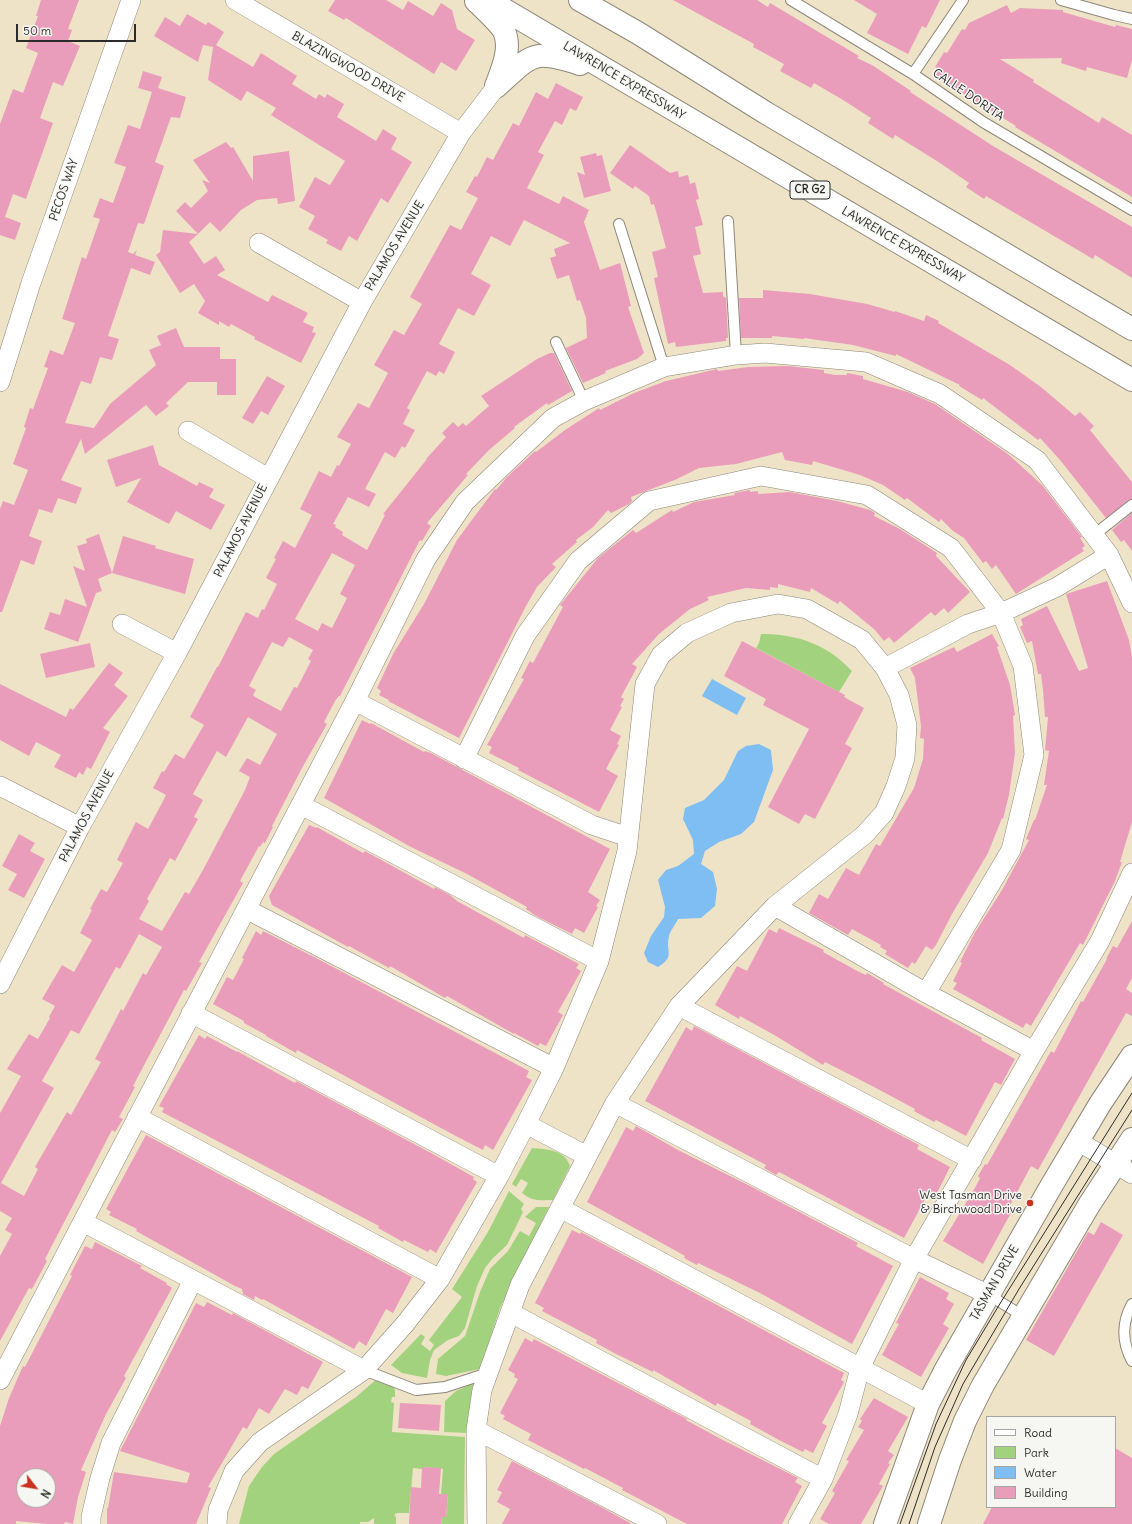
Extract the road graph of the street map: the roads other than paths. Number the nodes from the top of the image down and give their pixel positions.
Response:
1 (131, 0) edge
2 (235, 0) edge
3 (475, 0) edge
4 (488, 0) edge
5 (580, 0) edge
6 (606, 0) edge
7 (792, 0) edge
8 (963, 0) edge
9 (1061, 0) edge
10 (804, 3) edge
11 (1132, 19) edge
12 (638, 33) junction
13 (913, 74) junction
14 (618, 77) junction
15 (496, 87) junction
16 (461, 133) junction
17 (1132, 210) edge
18 (728, 221) dead end
19 (619, 224) dead end
20 (259, 243) dead end
21 (362, 302) junction
22 (1132, 329) edge
23 (556, 342) dead end
24 (736, 355) junction
25 (664, 367) junction
26 (1132, 380) edge
27 (0, 382) edge
28 (584, 401) junction
29 (188, 431) dead end
30 (268, 478) junction
31 (1132, 505) edge
32 (1094, 535) junction
33 (1109, 555) junction
34 (1132, 602) edge
35 (1001, 613) junction
36 (122, 624) dead end
37 (177, 653) junction
38 (885, 668) junction
39 (355, 701) junction
40 (464, 759) junction
41 (0, 786) edge
42 (301, 806) junction
43 (80, 827) junction
44 (628, 837) junction
45 (1132, 873) edge
46 (775, 906) junction
47 (246, 909) junction
48 (599, 961) junction
49 (0, 984) edge
50 (926, 993) junction
51 (679, 1006) junction
52 (191, 1013) junction
53 (1034, 1051) junction
54 (1132, 1056) edge
55 (554, 1068) junction
56 (615, 1103) junction
57 (137, 1117) junction
58 (526, 1124) junction
59 (1132, 1139) edge
60 (1078, 1141) junction
61 (587, 1156) junction
62 (972, 1160) junction
63 (1123, 1168) edge
64 (499, 1176) junction
65 (560, 1208) junction
66 (83, 1222) junction
67 (914, 1259) junction
68 (440, 1279) junction
69 (193, 1280) junction
70 (989, 1295) junction
71 (1132, 1304) edge
72 (511, 1313) junction
73 (1023, 1316) junction
74 (1132, 1361) edge
75 (860, 1368) junction
76 (364, 1370) junction
77 (488, 1373) junction
78 (0, 1380) edge
79 (928, 1404) junction
80 (476, 1430) junction
81 (823, 1479) junction
82 (654, 1523) edge
83 (91, 1524) edge
84 (217, 1524) edge
85 (477, 1524) edge
86 (798, 1524) edge
87 (885, 1524) edge
88 (929, 1524) edge

1 - 27 street, PECOS WAY
2 - 16 street, BLAZINGWOOD DRIVE
3 - 15 main road
4 - 14 main road, LAWRENCE EXPRESSWAY / CR G2
5 - 12 main road
6 - 12 main road
7 - 10 lane, CALLE DORITA
8 - 13 lane
9 - 11 lane
10 - 13 lane, CALLE DORITA
12 - 22 main road
13 - 17 lane, CALLE DORITA
14 - 15 main road
14 - 26 main road, LAWRENCE EXPRESSWAY / CR G2
15 - 16 street, PALAMOS AVENUE
16 - 21 street, PALAMOS AVENUE
18 - 24 lane
19 - 25 lane
20 - 21 street
21 - 30 street, PALAMOS AVENUE
23 - 28 lane
24 - 25 street
24 - 32 street
25 - 28 street
28 - 39 street
29 - 30 street
30 - 37 street, PALAMOS AVENUE
31 - 32 lane
32 - 33 street
33 - 34 street
33 - 35 street
35 - 38 street
35 - 40 street
35 - 50 street
36 - 37 street
37 - 43 street, PALAMOS AVENUE
38 - 44 street
38 - 46 street
39 - 40 street
39 - 42 street
40 - 44 street
41 - 43 street
42 - 47 street
42 - 48 street
43 - 49 street, PALAMOS AVENUE
44 - 48 street
45 - 53 street
46 - 50 street
46 - 51 street
47 - 52 street
47 - 55 street
48 - 55 street
50 - 53 street
51 - 56 street
51 - 62 street
52 - 57 street
52 - 64 street
53 - 62 street
54 - 60 main road, TASMAN DRIVE
55 - 58 street
56 - 61 street
56 - 67 street
57 - 66 street
57 - 68 street
58 - 61 street
58 - 64 street
59 - 63 main road
60 - 63 street
60 - 70 main road, TASMAN DRIVE
61 - 65 street
62 - 67 street
63 - 73 main road
64 - 68 street
65 - 72 street
65 - 75 street
66 - 69 street
66 - 78 street
67 - 70 street
67 - 75 street
68 - 76 street
69 - 76 street
69 - 83 street
70 - 73 lane
70 - 79 main road, TASMAN DRIVE
71 - 74 lane
72 - 77 street
72 - 81 street
73 - 88 main road
75 - 79 street
75 - 81 street
76 - 77 lane
76 - 84 street
77 - 80 street
79 - 87 main road, TASMAN DRIVE
80 - 82 street
80 - 85 street
81 - 86 street

